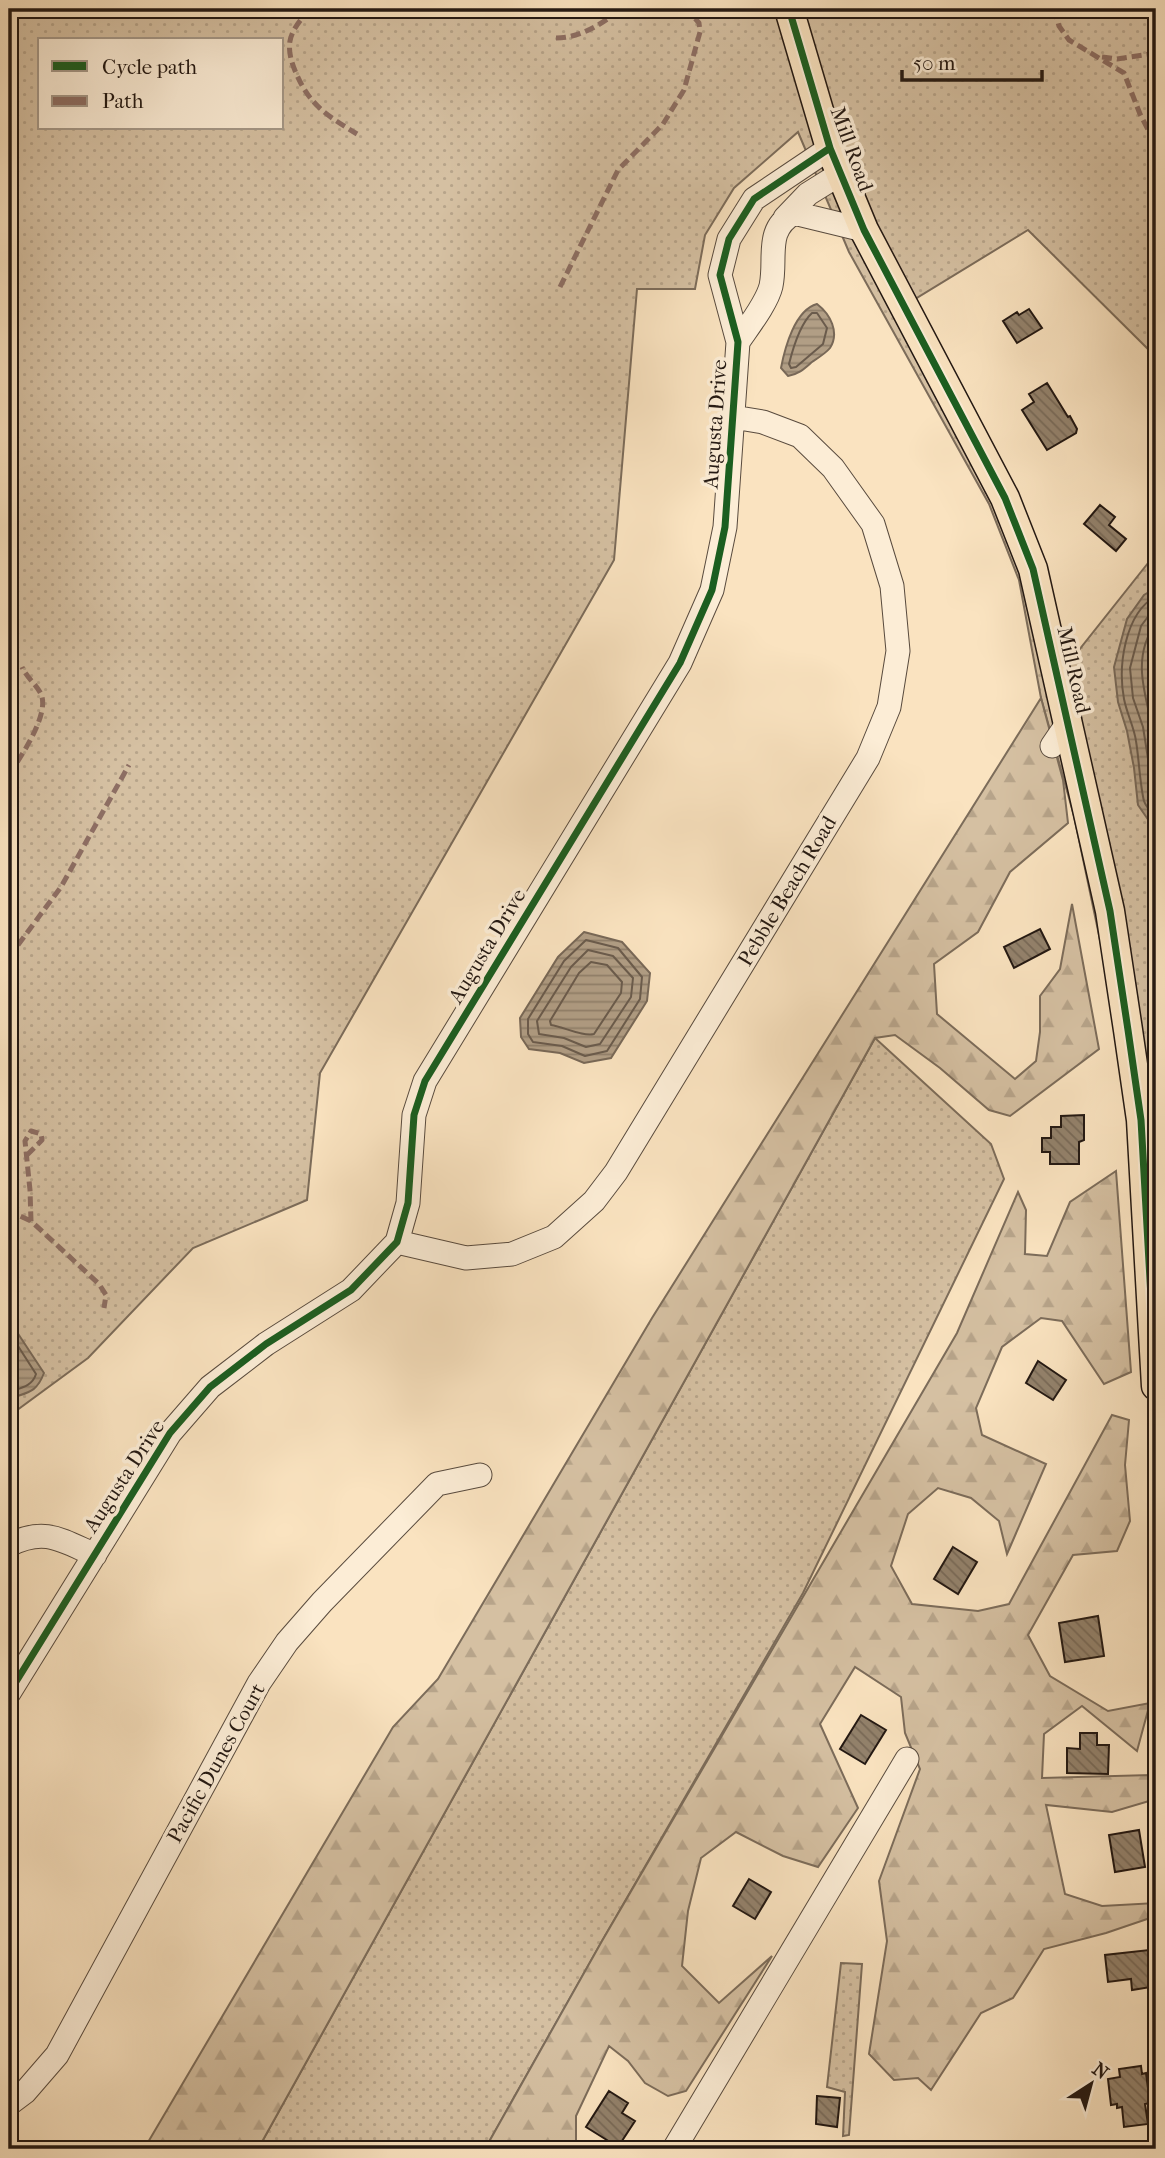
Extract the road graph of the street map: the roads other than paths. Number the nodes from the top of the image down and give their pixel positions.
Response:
1 (789, 9) edge
2 (830, 148) junction
3 (840, 174) junction
4 (785, 218) junction
5 (863, 230) junction
6 (738, 342) junction
7 (733, 417) junction
8 (1069, 721) junction
9 (1052, 746) dead end
10 (397, 1242) junction
11 (1156, 1386) edge
12 (480, 1475) dead end
13 (9, 1545) edge
14 (95, 1555) junction
15 (18, 1658) edge
16 (9, 1693) edge
17 (907, 1759) dead end
18 (9, 2104) edge
19 (674, 2149) edge

1 - 2 main road, Mill Road
2 - 3 main road, Mill Road
2 - 6 street, Augusta Drive
3 - 4 street, Augusta Drive
3 - 5 main road, Mill Road
4 - 5 street
4 - 6 street, Augusta Drive
5 - 8 main road, Mill Road
6 - 7 street, Augusta Drive
7 - 10 street, Augusta Drive
7 - 10 street, Pebble Beach Road
8 - 9 street
8 - 11 main road, Mill Road
10 - 14 street, Augusta Drive
12 - 18 street, Pacific Dunes Court
13 - 14 street
14 - 15 street, Augusta Drive
15 - 16 street, Augusta Drive
17 - 19 street

